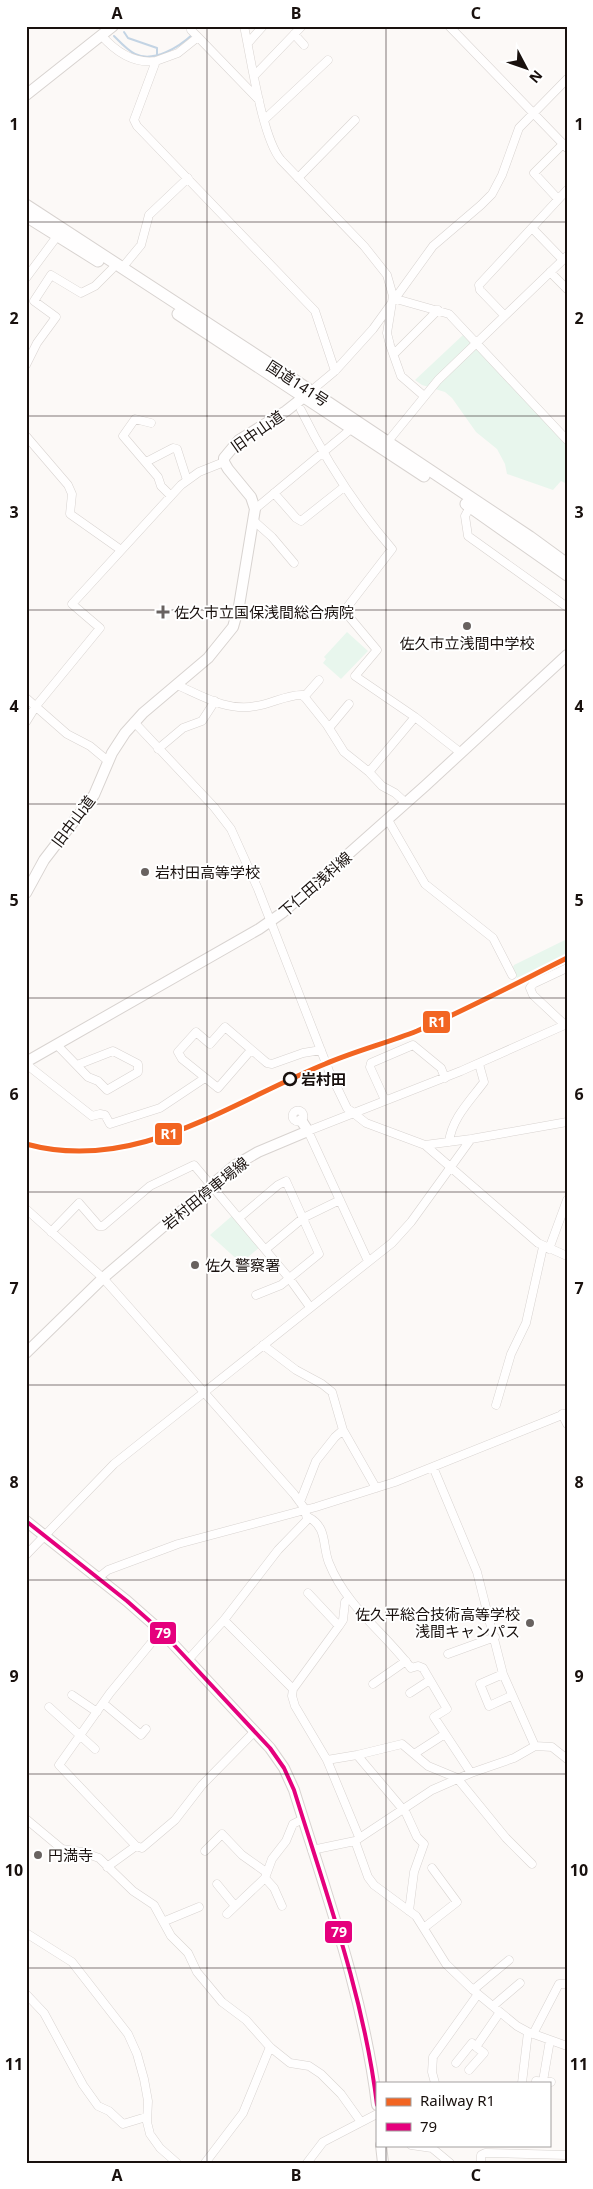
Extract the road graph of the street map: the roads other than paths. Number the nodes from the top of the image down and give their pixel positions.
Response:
1 (113, 26) edge
2 (244, 26) edge
3 (263, 26) edge
4 (302, 26) edge
5 (449, 26) edge
6 (194, 32) edge
7 (294, 34) junction
8 (101, 36) junction
9 (248, 43) junction
10 (304, 45) dead end
11 (328, 60) dead end
12 (156, 61) junction
13 (254, 76) junction
14 (567, 79) edge
15 (26, 95) edge
16 (259, 100) junction
17 (533, 112) junction
18 (265, 119) junction
19 (355, 120) dead end
20 (565, 146) edge
21 (188, 178) junction
22 (298, 178) junction
23 (567, 190) edge
24 (558, 199) junction
25 (26, 204) edge
26 (26, 216) edge
27 (532, 228) junction
28 (58, 236) junction
29 (565, 258) edge
30 (117, 268) junction
31 (550, 272) junction
32 (26, 278) edge
33 (567, 289) edge
34 (394, 301) junction
35 (438, 310) junction
36 (504, 315) junction
37 (476, 342) junction
38 (394, 354) junction
39 (26, 365) edge
40 (335, 371) junction
41 (308, 394) junction
42 (424, 396) junction
43 (301, 410) dead end
44 (150, 423) dead end
45 (351, 429) junction
46 (26, 436) edge
47 (567, 440) edge
48 (385, 445) junction
49 (322, 454) junction
50 (146, 462) junction
51 (224, 462) junction
52 (187, 480) junction
53 (344, 487) junction
54 (274, 493) junction
55 (171, 496) junction
56 (470, 507) junction
57 (255, 509) junction
58 (254, 521) junction
59 (121, 550) junction
60 (294, 563) dead end
61 (567, 564) edge
62 (567, 575) edge
63 (567, 607) edge
64 (567, 655) edge
65 (319, 680) dead end
66 (178, 685) junction
67 (304, 697) junction
68 (26, 698) edge
69 (214, 701) junction
70 (348, 704) dead end
71 (36, 706) junction
72 (415, 717) junction
73 (26, 722) edge
74 (134, 722) junction
75 (329, 728) junction
76 (158, 748) junction
77 (461, 753) junction
78 (108, 761) junction
79 (369, 772) junction
80 (406, 803) junction
81 (388, 820) junction
82 (26, 893) edge
83 (270, 922) junction
84 (567, 968) edge
85 (512, 975) dead end
86 (566, 1024) edge
87 (56, 1045) junction
88 (252, 1050) junction
89 (321, 1050) junction
90 (26, 1063) edge
91 (479, 1064) junction
92 (76, 1065) junction
93 (205, 1078) junction
94 (445, 1078) junction
95 (385, 1100) junction
96 (353, 1113) junction
97 (302, 1120) dead end
98 (567, 1122) edge
99 (308, 1131) junction
100 (471, 1139) junction
101 (449, 1142) junction
102 (425, 1145) junction
103 (451, 1167) junction
104 (211, 1186) junction
105 (340, 1200) junction
106 (567, 1200) edge
107 (26, 1209) edge
108 (239, 1218) junction
109 (303, 1218) junction
110 (51, 1232) junction
111 (546, 1248) junction
112 (266, 1249) junction
113 (567, 1256) edge
114 (368, 1261) junction
115 (103, 1278) junction
116 (289, 1278) junction
117 (256, 1295) dead end
118 (310, 1307) junction
119 (263, 1345) junction
120 (26, 1353) edge
121 (204, 1393) junction
122 (496, 1405) dead end
123 (564, 1414) edge
124 (567, 1424) edge
125 (343, 1430) junction
126 (433, 1467) junction
127 (376, 1488) junction
128 (304, 1509) junction
129 (26, 1521) edge
130 (46, 1536) junction
131 (26, 1555) edge
132 (98, 1578) junction
133 (308, 1593) dead end
134 (348, 1599) junction
135 (224, 1620) junction
136 (340, 1626) junction
137 (161, 1631) junction
138 (495, 1637) junction
139 (448, 1654) dead end
140 (188, 1660) junction
141 (406, 1661) junction
142 (503, 1674) junction
143 (430, 1680) junction
144 (373, 1684) dead end
145 (293, 1689) junction
146 (410, 1693) dead end
147 (72, 1695) dead end
148 (511, 1696) junction
149 (103, 1703) junction
150 (49, 1707) dead end
151 (97, 1712) junction
152 (255, 1731) junction
153 (142, 1734) dead end
154 (444, 1734) junction
155 (79, 1735) junction
156 (535, 1746) junction
157 (95, 1749) dead end
158 (414, 1754) junction
159 (357, 1755) junction
160 (567, 1759) edge
161 (327, 1760) junction
162 (471, 1773) junction
163 (458, 1778) junction
164 (402, 1810) junction
165 (26, 1819) edge
166 (303, 1819) junction
167 (357, 1839) junction
168 (136, 1846) junction
169 (312, 1850) junction
170 (205, 1851) dead end
171 (532, 1864) dead end
172 (108, 1867) junction
173 (265, 1875) junction
174 (433, 1875) dead end
175 (217, 1884) dead end
176 (235, 1906) junction
177 (282, 1906) dead end
178 (195, 1911) dead end
179 (409, 1911) junction
180 (227, 1914) dead end
181 (165, 1921) junction
182 (425, 1927) junction
183 (26, 1932) edge
184 (508, 1960) dead end
185 (520, 1983) dead end
186 (567, 1984) edge
187 (476, 1992) junction
188 (26, 1994) edge
189 (493, 2006) junction
190 (500, 2012) junction
191 (530, 2033) junction
192 (550, 2040) junction
193 (476, 2046) junction
194 (567, 2046) edge
195 (270, 2047) junction
196 (456, 2062) dead end
197 (469, 2070) dead end
198 (543, 2081) dead end
199 (436, 2082) edge
200 (522, 2082) edge
201 (376, 2099) edge
202 (376, 2114) edge
203 (146, 2117) junction
204 (361, 2122) junction
205 (382, 2146) edge
206 (433, 2147) edge
207 (567, 2155) edge
208 (177, 2163) edge
209 (206, 2163) edge
210 (307, 2163) edge
211 (383, 2163) edge
212 (450, 2163) edge
213 (481, 2163) edge

1 - 8 main road
2 - 9 street
3 - 9 street
4 - 7 street
5 - 17 street
6 - 12 street
6 - 16 street
7 - 10 street
7 - 13 street
8 - 12 street
8 - 15 main road
9 - 13 street
11 - 18 street
12 - 21 street
13 - 16 street
14 - 17 street, 旧中山道
16 - 18 street
17 - 20 street
17 - 34 street, 旧中山道
18 - 22 street
19 - 22 street
20 - 24 street
21 - 30 street
21 - 40 street
22 - 34 street
23 - 24 street
24 - 27 street
25 - 30 highway, 国道141号
26 - 28 highway, 国道141号
27 - 29 street
27 - 36 street
28 - 30 highway, 国道141号
28 - 32 street
29 - 31 street
30 - 39 street
30 - 41 highway, 国道141号
31 - 33 street
31 - 36 street
34 - 35 street
34 - 38 street
34 - 40 street, 旧中山道
35 - 37 street
35 - 38 street
36 - 37 street
37 - 42 street
37 - 47 street
38 - 42 street
40 - 41 street, 旧中山道
41 - 45 highway, 国道141号
41 - 48 highway, 国道141号
41 - 51 main road, 旧中山道
42 - 48 street
43 - 49 street
44 - 50 street
45 - 48 highway, 国道141号
45 - 49 street
46 - 59 street
48 - 56 highway, 国道141号
48 - 61 highway, 国道141号
49 - 53 street
49 - 54 street
50 - 52 street
50 - 55 street
51 - 52 street
51 - 57 main road, 旧中山道
52 - 55 street
53 - 54 street
53 - 72 street
54 - 57 street
55 - 59 street
56 - 62 highway, 国道141号
56 - 63 street
57 - 58 main road, 旧中山道
58 - 60 street
58 - 66 main road, 旧中山道
59 - 71 street
64 - 77 main road, 下仁田浅科線
65 - 67 street
66 - 69 street
66 - 74 main road, 旧中山道
67 - 69 street
67 - 75 street
68 - 71 street
69 - 76 street
70 - 75 street
71 - 73 street
71 - 78 street
72 - 77 street
72 - 79 street
74 - 76 street
74 - 78 main road, 旧中山道
75 - 79 street
76 - 83 street
77 - 80 main road, 下仁田浅科線
78 - 82 main road, 旧中山道
79 - 80 street
80 - 81 main road, 下仁田浅科線
81 - 83 main road, 下仁田浅科線
81 - 85 street
83 - 87 main road, 下仁田浅科線
83 - 89 street
84 - 86 street
86 - 91 street
87 - 90 main road, 下仁田浅科線
87 - 92 street
88 - 89 street
88 - 93 street
88 - 93 street
89 - 96 street
90 - 93 street
91 - 94 street
91 - 101 street
92 - 92 street
94 - 95 street
94 - 95 street
95 - 96 street
96 - 99 street
96 - 102 street
97 - 99 main road
98 - 100 street
99 - 104 main road, 岩村田停車場線
99 - 105 street
100 - 101 street
100 - 103 street
101 - 102 street
102 - 103 street
103 - 111 street
103 - 114 street
104 - 108 street
104 - 110 street
104 - 115 main road, 岩村田停車場線
105 - 109 street
105 - 114 street
106 - 111 street
107 - 110 street
108 - 109 street
108 - 112 street
109 - 112 street
109 - 116 street
110 - 115 street
111 - 113 street
111 - 122 street
112 - 116 street
114 - 118 street
115 - 120 main road, 岩村田停車場線
115 - 121 street
116 - 117 street
116 - 118 street
118 - 119 street
119 - 121 street
119 - 125 street
121 - 128 street
121 - 130 street
123 - 124 street
123 - 126 street
125 - 127 street
125 - 128 street
126 - 127 street
126 - 138 street
127 - 128 street
128 - 132 street
128 - 134 street
128 - 135 street
129 - 130 main road
130 - 131 street
130 - 132 main road
132 - 137 main road
133 - 136 street
134 - 136 street
134 - 141 street
135 - 140 street
135 - 145 street
136 - 145 street
137 - 140 main road
137 - 149 street
138 - 139 street
138 - 142 street
140 - 152 main road
141 - 143 street
141 - 144 street
142 - 148 street
142 - 148 street
143 - 146 street
143 - 154 street
145 - 161 street
147 - 151 street
148 - 156 street
149 - 151 street
149 - 153 street
150 - 155 street
151 - 155 street
152 - 166 main road
152 - 168 street
154 - 158 street
154 - 162 street
155 - 157 street
155 - 168 street
156 - 160 street
156 - 162 street
158 - 159 street
158 - 163 street
159 - 161 street
159 - 164 street
161 - 167 street
162 - 163 street
163 - 164 street
163 - 171 street
164 - 167 street
164 - 179 street
165 - 172 street
166 - 169 main road
166 - 173 street
167 - 169 street
167 - 179 street
168 - 172 street
169 - 201 main road
170 - 173 street
172 - 181 street
173 - 176 street
173 - 177 street
174 - 182 street
175 - 176 street
176 - 180 street
178 - 181 street
179 - 182 street
181 - 195 street
182 - 187 street
183 - 203 street
184 - 187 street
185 - 189 street
186 - 191 street
187 - 189 street
187 - 199 street
188 - 203 street
189 - 190 street
190 - 191 street
190 - 193 street
191 - 192 street
191 - 200 street
192 - 194 street
192 - 198 street
193 - 196 street
193 - 197 street
195 - 204 street
195 - 209 street
202 - 204 street
203 - 208 street
204 - 210 street
205 - 211 main road
206 - 212 street
207 - 213 street

